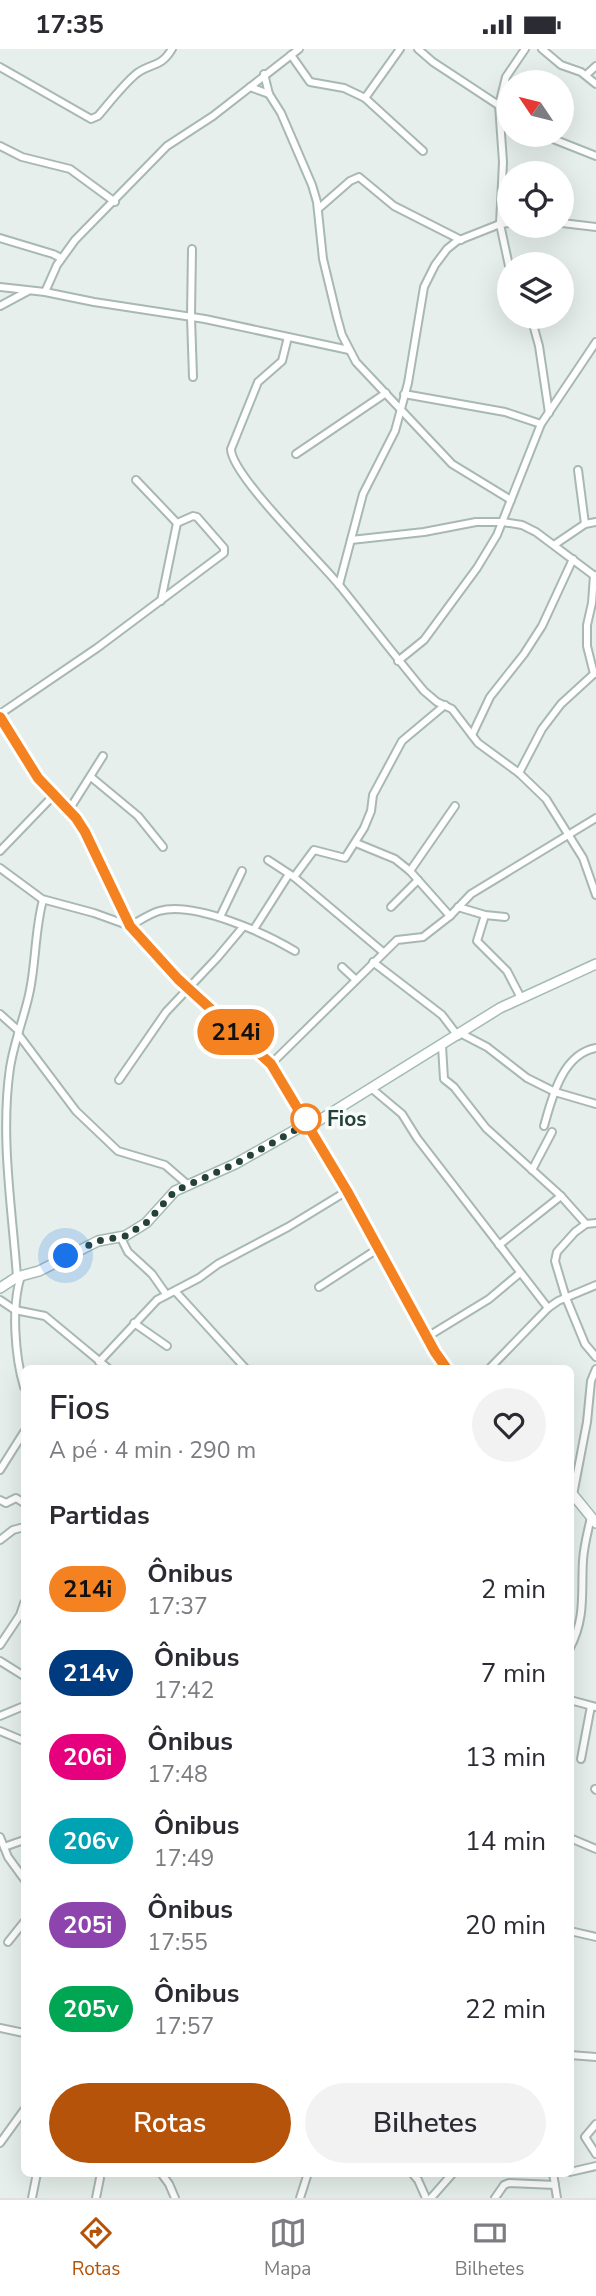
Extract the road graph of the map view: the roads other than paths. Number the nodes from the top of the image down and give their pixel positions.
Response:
1 (172, 49) edge
2 (299, 49) edge
3 (400, 49) edge
4 (418, 49) edge
5 (525, 49) edge
6 (542, 49) edge
7 (291, 55) junction
8 (596, 66) edge
9 (0, 67) edge
10 (511, 70) edge
11 (264, 74) junction
12 (586, 75) junction
13 (596, 84) edge
14 (250, 87) junction
15 (269, 95) junction
16 (365, 98) junction
17 (497, 104) edge
18 (0, 146) edge
19 (573, 147) edge
20 (423, 151) dead end
21 (596, 156) edge
22 (114, 202) junction
23 (318, 209) junction
24 (574, 224) edge
25 (497, 225) edge
26 (596, 227) edge
27 (0, 238) edge
28 (461, 240) junction
29 (192, 249) dead end
30 (61, 258) junction
31 (0, 287) edge
32 (28, 291) junction
33 (45, 292) junction
34 (0, 306) edge
35 (191, 317) junction
36 (535, 329) edge
37 (288, 337) junction
38 (596, 342) edge
39 (349, 350) junction
40 (193, 377) dead end
41 (386, 393) junction
42 (404, 394) junction
43 (400, 409) junction
44 (549, 413) junction
45 (541, 424) junction
46 (296, 454) dead end
47 (578, 470) dead end
48 (136, 479) dead end
49 (511, 500) junction
50 (503, 522) junction
51 (596, 522) edge
52 (177, 523) junction
53 (585, 524) junction
54 (351, 540) junction
55 (554, 545) junction
56 (573, 559) junction
57 (595, 576) edge
58 (339, 585) junction
59 (161, 601) junction
60 (398, 661) junction
61 (595, 673) edge
62 (445, 705) junction
63 (0, 716) edge
64 (472, 735) junction
65 (103, 756) dead end
66 (519, 773) junction
67 (91, 777) junction
68 (54, 796) junction
69 (455, 806) dead end
70 (69, 810) junction
71 (596, 818) edge
72 (568, 834) junction
73 (356, 843) junction
74 (163, 847) dead end
75 (0, 851) edge
76 (268, 859) dead end
77 (0, 868) edge
78 (242, 871) dead end
79 (410, 871) junction
80 (291, 875) junction
81 (418, 880) junction
82 (596, 895) edge
83 (43, 899) junction
84 (391, 907) dead end
85 (458, 907) junction
86 (485, 915) junction
87 (450, 916) junction
88 (505, 916) dead end
89 (220, 917) junction
90 (130, 926) junction
91 (243, 927) junction
92 (254, 929) junction
93 (295, 951) dead end
94 (383, 952) junction
95 (373, 962) junction
96 (596, 964) edge
97 (342, 967) dead end
98 (356, 979) junction
99 (188, 988) junction
100 (521, 998) junction
101 (0, 1014) edge
102 (19, 1033) junction
103 (460, 1035) junction
104 (442, 1046) junction
105 (596, 1048) edge
106 (271, 1064) junction
107 (119, 1080) dead end
108 (371, 1088) junction
109 (555, 1092) junction
110 (596, 1104) edge
111 (310, 1126) junction
112 (544, 1126) dead end
113 (552, 1132) dead end
114 (532, 1170) junction
115 (187, 1184) junction
116 (347, 1191) junction
117 (561, 1196) junction
118 (596, 1223) edge
119 (586, 1224) junction
120 (121, 1238) junction
121 (499, 1245) junction
122 (379, 1248) junction
123 (520, 1273) junction
124 (19, 1276) junction
125 (2, 1283) edge
126 (596, 1286) edge
127 (319, 1287) dead end
128 (175, 1291) junction
129 (166, 1294) junction
130 (566, 1298) junction
131 (0, 1300) edge
132 (548, 1308) junction
133 (15, 1310) junction
134 (134, 1323) junction
135 (427, 1337) junction
136 (167, 1346) dead end
137 (596, 1357) edge
138 (102, 1365) edge
139 (104, 1365) edge
140 (242, 1365) edge
141 (444, 1365) edge
142 (493, 1365) edge
143 (596, 1369) edge
144 (21, 1371) edge
145 (21, 1437) edge
146 (0, 1470) edge
147 (574, 1484) edge
148 (574, 1495) edge
149 (0, 1500) edge
150 (21, 1501) edge
151 (595, 1520) edge
152 (21, 1528) edge
153 (13, 1530) junction
154 (21, 1533) edge
155 (0, 1540) edge
156 (21, 1612) edge
157 (574, 1629) edge
158 (579, 1630) junction
159 (574, 1639) edge
160 (0, 1645) edge
161 (0, 1661) edge
162 (21, 1674) edge
163 (574, 1701) edge
164 (593, 1706) edge
165 (21, 1707) edge
166 (0, 1716) edge
167 (0, 1731) edge
168 (21, 1740) edge
169 (581, 1759) dead end
170 (0, 1837) edge
171 (574, 1841) edge
172 (21, 1842) edge
173 (596, 1849) edge
174 (3, 1851) edge
175 (21, 1874) edge
176 (21, 1925) edge
177 (574, 1932) edge
178 (596, 1937) edge
179 (8, 1943) dead end
180 (0, 2028) edge
181 (21, 2032) edge
182 (574, 2055) edge
183 (596, 2057) edge
184 (21, 2114) edge
185 (596, 2124) edge
186 (0, 2143) edge
187 (596, 2154) edge
188 (596, 2167) edge
189 (574, 2171) edge
190 (36, 2177) edge
191 (164, 2177) edge
192 (307, 2177) edge
193 (415, 2177) edge
194 (449, 2177) edge
195 (554, 2177) edge
196 (100, 2178) dead end
197 (555, 2185) junction
198 (32, 2198) edge
199 (96, 2198) edge
200 (174, 2198) edge
201 (300, 2198) edge
202 (429, 2198) edge
203 (495, 2198) edge
204 (557, 2198) edge

1 - 9 street
2 - 7 street
3 - 16 street
4 - 17 street
5 - 10 street
6 - 12 street
7 - 11 street
7 - 16 street
8 - 12 street
11 - 14 street
11 - 15 street
12 - 13 street
14 - 15 street
14 - 22 street
15 - 23 street
16 - 20 street
18 - 22 street
19 - 21 street
22 - 30 street
23 - 28 street
23 - 39 street
24 - 26 street
25 - 28 street
27 - 30 street
28 - 42 street
29 - 35 street
30 - 33 street
31 - 32 street
32 - 33 street
32 - 34 street
33 - 35 street
35 - 37 street
35 - 40 street
36 - 44 street
37 - 39 street
37 - 58 street
38 - 44 street
39 - 41 street
41 - 43 street
41 - 46 street
42 - 43 street
42 - 45 street
43 - 49 street
43 - 54 street
44 - 45 street
45 - 49 street
47 - 53 street
48 - 52 street
49 - 50 street
50 - 54 street
50 - 55 street
50 - 60 street
51 - 53 street
52 - 59 street
52 - 59 street
53 - 55 street
54 - 58 street
55 - 56 street
56 - 57 street
56 - 64 street
57 - 61 street
58 - 60 street
59 - 63 street
60 - 62 street
61 - 66 street
62 - 64 street
62 - 73 street
63 - 68 street
64 - 66 street
65 - 67 street
66 - 72 street
67 - 70 street
67 - 74 street
68 - 70 street
68 - 75 street
69 - 79 street
70 - 90 street
71 - 72 street
72 - 82 street
72 - 85 street
73 - 79 street
73 - 80 street
76 - 80 street
77 - 83 street
78 - 89 street
79 - 81 street
80 - 92 street
80 - 94 street
81 - 84 street
81 - 87 street
83 - 90 street
83 - 102 street
85 - 86 street
85 - 87 street
86 - 88 street
86 - 100 street
87 - 94 street
89 - 90 street
89 - 91 street
90 - 99 street
91 - 92 street
91 - 99 street
92 - 93 street
94 - 95 street
95 - 98 street
95 - 103 street
96 - 100 street
97 - 98 street
98 - 106 street
99 - 106 street
99 - 107 street
100 - 103 street
101 - 102 street
102 - 115 street
102 - 124 street
103 - 104 street
103 - 109 street
104 - 108 street
104 - 114 street
105 - 109 street
106 - 111 street
108 - 111 street
108 - 121 street
109 - 110 street
109 - 112 street
111 - 115 street
111 - 116 street
113 - 114 street
114 - 117 street
115 - 120 street
116 - 122 street
116 - 128 street
117 - 119 street
117 - 121 street
118 - 119 street
119 - 130 street
120 - 124 street
120 - 129 street
121 - 123 street
122 - 127 street
122 - 135 street
123 - 132 street
123 - 135 street
124 - 125 street
124 - 133 street
126 - 130 street
128 - 129 street
128 - 140 street
129 - 134 street
130 - 132 street
130 - 137 street
131 - 133 street
132 - 142 street
133 - 138 street
133 - 144 street
134 - 136 street
134 - 139 street
135 - 141 street
143 - 147 street
145 - 146 street
148 - 151 street
149 - 150 street
151 - 158 street
152 - 153 street
153 - 154 street
153 - 155 street
156 - 160 street
157 - 158 street
158 - 159 street
161 - 162 street
163 - 164 street
164 - 169 street
165 - 166 street
167 - 168 street
170 - 174 street
171 - 173 street
172 - 174 street
174 - 175 street
176 - 179 street
177 - 178 street
180 - 181 street
182 - 183 street
184 - 186 street
185 - 187 street
188 - 189 street
190 - 198 street
191 - 200 street
192 - 201 street
193 - 202 street
194 - 202 street
195 - 197 street
196 - 199 street
197 - 203 street
197 - 204 street

